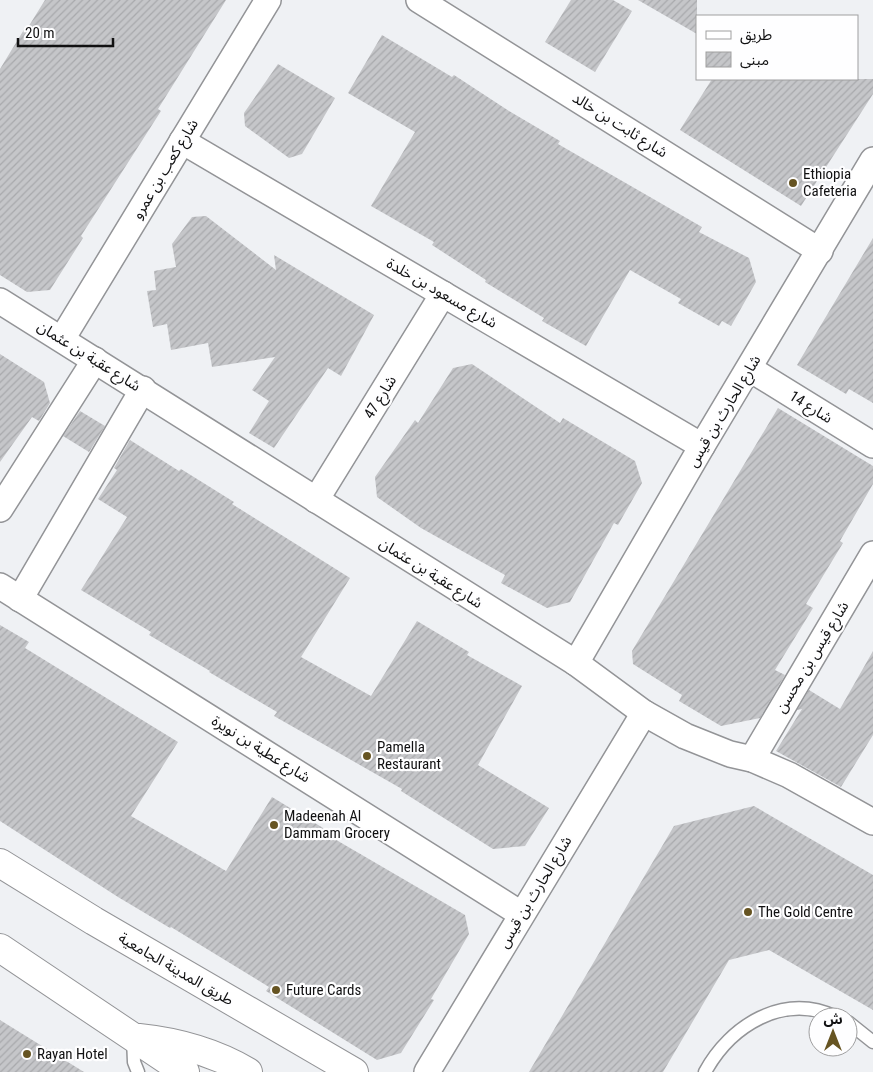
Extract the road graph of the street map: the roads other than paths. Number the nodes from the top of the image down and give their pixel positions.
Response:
1 (268, 0) edge
2 (418, 0) edge
3 (182, 141) junction
4 (873, 160) edge
5 (820, 251) junction
6 (443, 294) junction
7 (0, 301) edge
8 (62, 339) junction
9 (94, 360) junction
10 (750, 369) junction
11 (142, 389) junction
12 (873, 445) edge
13 (702, 446) junction
14 (316, 500) junction
15 (0, 509) edge
16 (873, 554) edge
17 (10, 592) edge
18 (576, 663) junction
19 (644, 713) junction
20 (752, 759) junction
21 (873, 822) edge
22 (0, 863) edge
23 (521, 914) junction
24 (0, 948) edge
25 (808, 1010) edge
26 (858, 1030) edge
27 (133, 1038) junction
28 (873, 1042) edge
29 (138, 1072) edge
30 (185, 1072) edge
31 (248, 1072) edge
32 (354, 1072) edge
33 (427, 1072) edge
34 (705, 1072) edge

1 - 3 street, شارع كعب بن عمرو
2 - 5 street, شارع ثابت بن خالد
3 - 6 street, شارع مسعود بن خلدة
3 - 8 street, شارع كعب بن عمرو
4 - 5 street, شارع الحارث بن قيس
5 - 10 street, شارع الحارث بن قيس
6 - 13 street, شارع مسعود بن خلدة
6 - 14 street, شارع 47
7 - 8 street, شارع عقبة بن عثمان
8 - 9 street, شارع عقبة بن عثمان
9 - 11 street, شارع عقبة بن عثمان
9 - 15 street
10 - 12 street, شارع 14
10 - 13 street, شارع الحارث بن قيس
11 - 14 street, شارع عقبة بن عثمان
11 - 17 street
13 - 18 street, شارع الحارث بن قيس
14 - 18 street, شارع عقبة بن عثمان
16 - 20 street, شارع قيس بن محسن
17 - 23 street, شارع عطية بن نويرة
18 - 19 street, شارع عقبة بن عثمان
19 - 20 street, شارع عقبة بن عثمان
19 - 23 street, شارع الحارث بن قيس
20 - 21 street, شارع عقبة بن عثمان
22 - 32 main road, طريق المدينة الجامعية
23 - 33 street, شارع الحارث بن قيس
24 - 27 main road
25 - 34 lane
26 - 28 lane
27 - 29 lane
27 - 30 main road
27 - 31 main road

